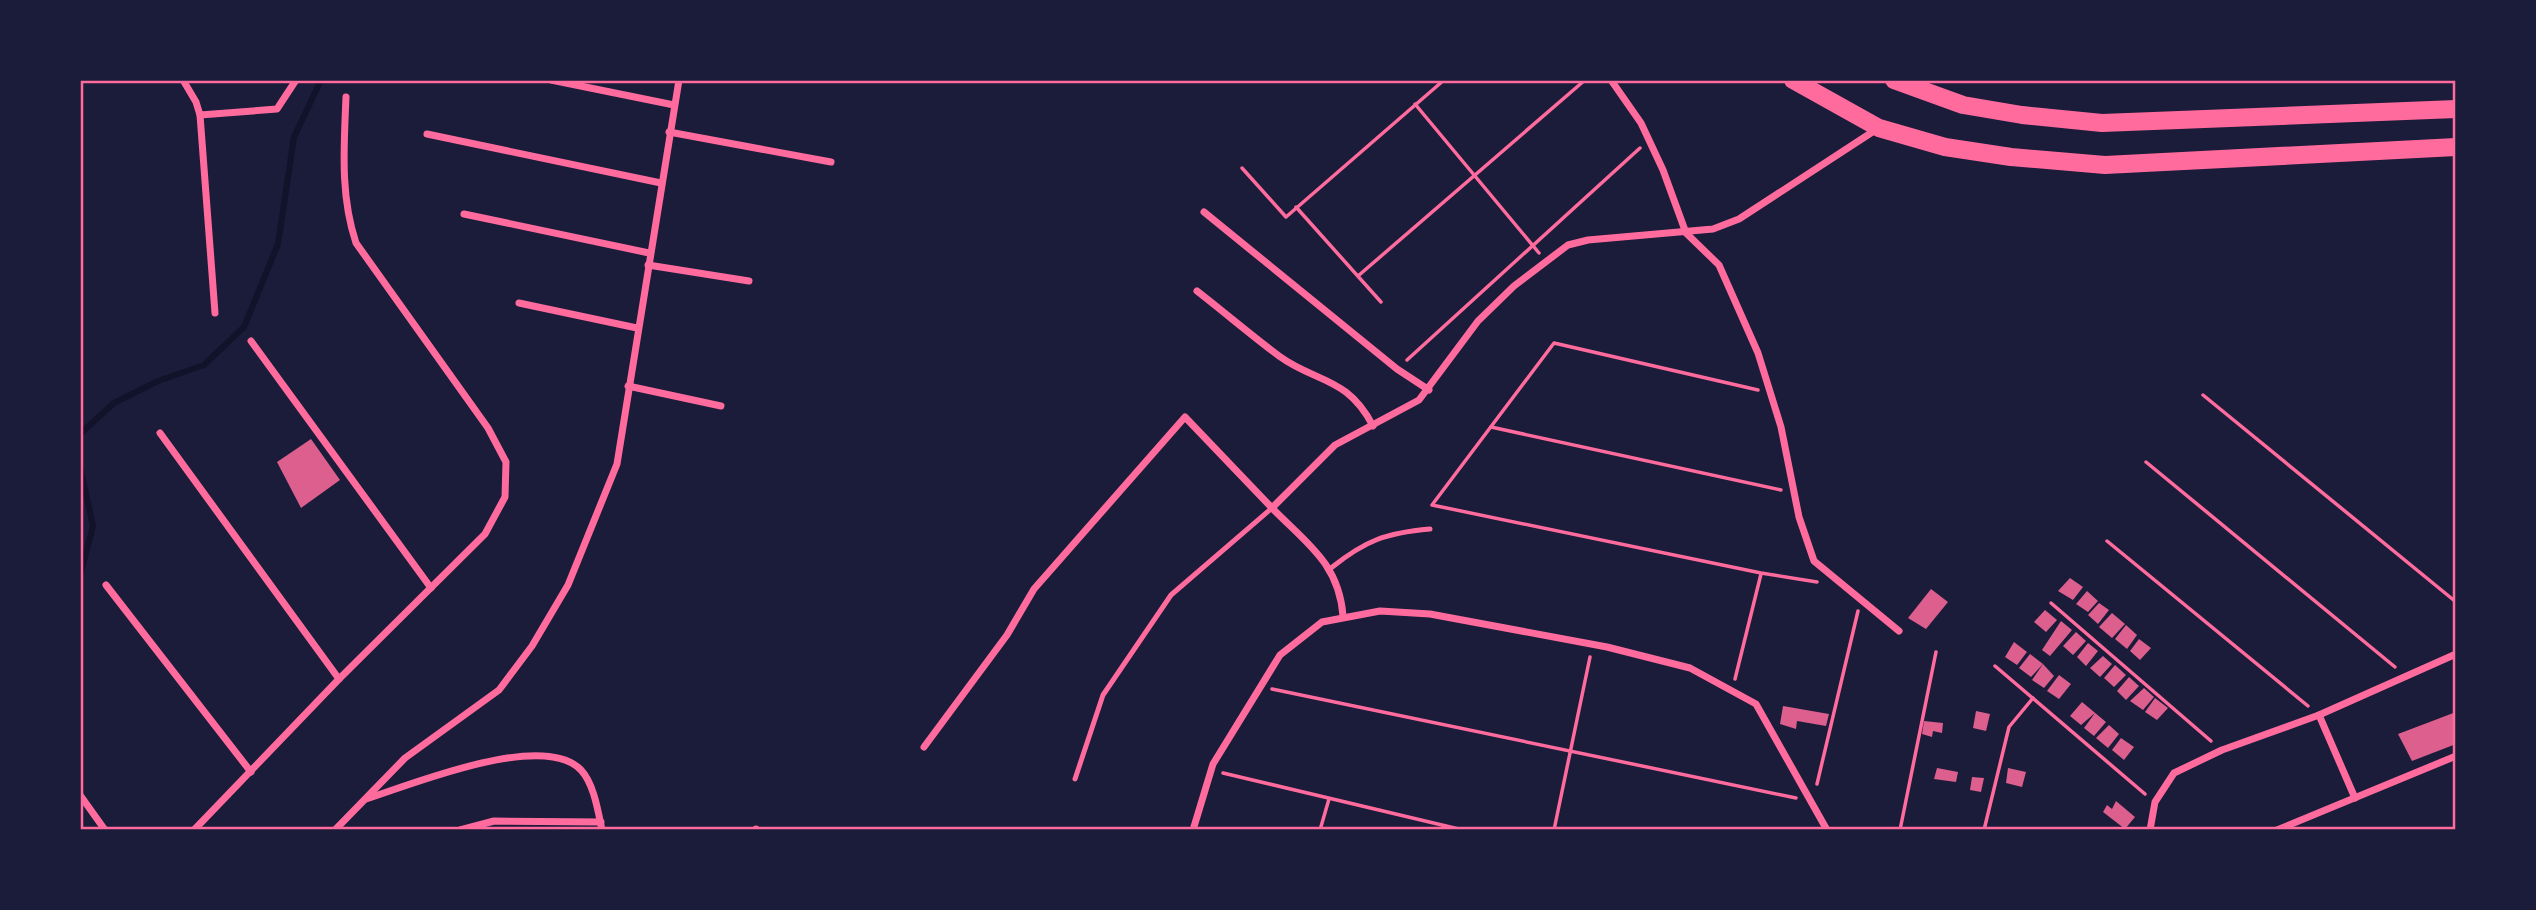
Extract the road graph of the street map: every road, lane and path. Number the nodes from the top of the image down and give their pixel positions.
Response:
1 (183, 80) edge
2 (296, 80) edge
3 (551, 80) edge
4 (679, 80) edge
5 (1444, 80) edge
6 (1585, 80) edge
7 (1611, 80) edge
8 (1793, 80) edge
9 (1894, 80) edge
10 (346, 97) dead end
11 (1415, 104) junction
12 (674, 105) junction
13 (2455, 107) edge
14 (200, 115) junction
15 (1879, 128) junction
16 (669, 132) junction
17 (427, 134) dead end
18 (1649, 140) junction
19 (2453, 148) edge
20 (831, 162) dead end
21 (1242, 168) dead end
22 (1474, 175) junction
23 (661, 183) junction
24 (1296, 207) junction
25 (1204, 212) dead end
26 (464, 214) dead end
27 (1686, 233) junction
28 (1534, 246) junction
29 (649, 253) junction
30 (1545, 260) junction
31 (648, 265) junction
32 (1358, 276) junction
33 (749, 281) dead end
34 (1197, 291) dead end
35 (1381, 302) dead end
36 (519, 303) dead end
37 (215, 313) dead end
38 (637, 328) junction
39 (251, 341) dead end
40 (1397, 369) junction
41 (628, 386) junction
42 (1429, 390) junction
43 (1770, 393) junction
44 (2203, 395) dead end
45 (721, 406) dead end
46 (1373, 426) junction
47 (1491, 427) junction
48 (160, 433) dead end
49 (2147, 462) dead end
50 (1794, 493) junction
51 (1272, 508) junction
52 (1430, 529) dead end
53 (2107, 541) dead end
54 (1331, 568) junction
55 (1761, 573) junction
56 (106, 584) dead end
57 (1845, 586) junction
58 (431, 588) junction
59 (1861, 599) junction
60 (2455, 602) edge
61 (2051, 603) dead end
62 (1343, 616) junction
63 (1899, 631) dead end
64 (1593, 644) junction
65 (1936, 652) dead end
66 (2455, 654) edge
67 (1995, 666) dead end
68 (2407, 677) junction
69 (339, 679) junction
70 (1261, 686) junction
71 (1732, 691) junction
72 (2033, 698) junction
73 (2319, 715) junction
74 (924, 747) dead end
75 (2222, 750) junction
76 (1572, 753) junction
77 (2455, 756) edge
78 (1211, 770) junction
79 (251, 772) junction
80 (1075, 779) dead end
81 (80, 795) edge
82 (2355, 798) junction
83 (1329, 799) junction
84 (365, 800) junction
85 (1813, 802) junction
86 (2155, 803) junction
87 (601, 826) edge
88 (105, 830) edge
89 (194, 830) edge
90 (335, 830) edge
91 (460, 830) edge
92 (1193, 830) edge
93 (1320, 830) edge
94 (1463, 830) edge
95 (1554, 830) edge
96 (1827, 830) edge
97 (1900, 830) edge
98 (1984, 830) edge
99 (2150, 830) edge
100 (2277, 830) edge

1 - 14 street
2 - 14 street
3 - 12 street
4 - 12 street
5 - 11 path
6 - 22 path
7 - 18 street
8 - 15 highway
9 - 13 highway
10 - 58 street
11 - 22 path
11 - 24 path
12 - 16 street
14 - 37 street
15 - 19 highway
15 - 27 street
16 - 20 street
16 - 23 street
17 - 23 street
18 - 27 street
18 - 28 path
21 - 24 path
22 - 28 path
22 - 32 path
23 - 29 street
24 - 32 path
25 - 40 street
26 - 29 street
27 - 30 street
27 - 43 street
28 - 30 path
28 - 40 path
29 - 31 street
30 - 42 street
31 - 33 street
31 - 38 street
32 - 35 path
34 - 46 street
36 - 38 street
38 - 41 street
39 - 58 street
40 - 42 street
41 - 45 street
41 - 84 street
42 - 46 street
43 - 47 path
43 - 50 street
44 - 60 path
46 - 51 street
47 - 50 path
47 - 55 path
48 - 69 street
49 - 68 path
50 - 57 street
51 - 54 street
51 - 74 street
51 - 80 lane
52 - 54 lane
53 - 73 path
54 - 62 street
55 - 57 path
55 - 71 path
56 - 79 street
57 - 59 street
58 - 69 street
59 - 63 street
59 - 85 path
61 - 75 path
62 - 64 street
62 - 70 street
64 - 71 street
64 - 76 path
65 - 97 path
66 - 68 street
67 - 72 path
68 - 73 street
69 - 79 street
70 - 76 path
70 - 78 street
71 - 85 street
72 - 86 path
72 - 98 path
73 - 75 street
73 - 82 street
75 - 86 street
76 - 85 path
76 - 95 path
77 - 82 street
78 - 83 path
78 - 92 street
79 - 89 street
81 - 88 street
82 - 100 street
83 - 93 path
83 - 94 path
84 - 87 street
84 - 90 street
85 - 96 street
86 - 99 street
87 - 91 street

